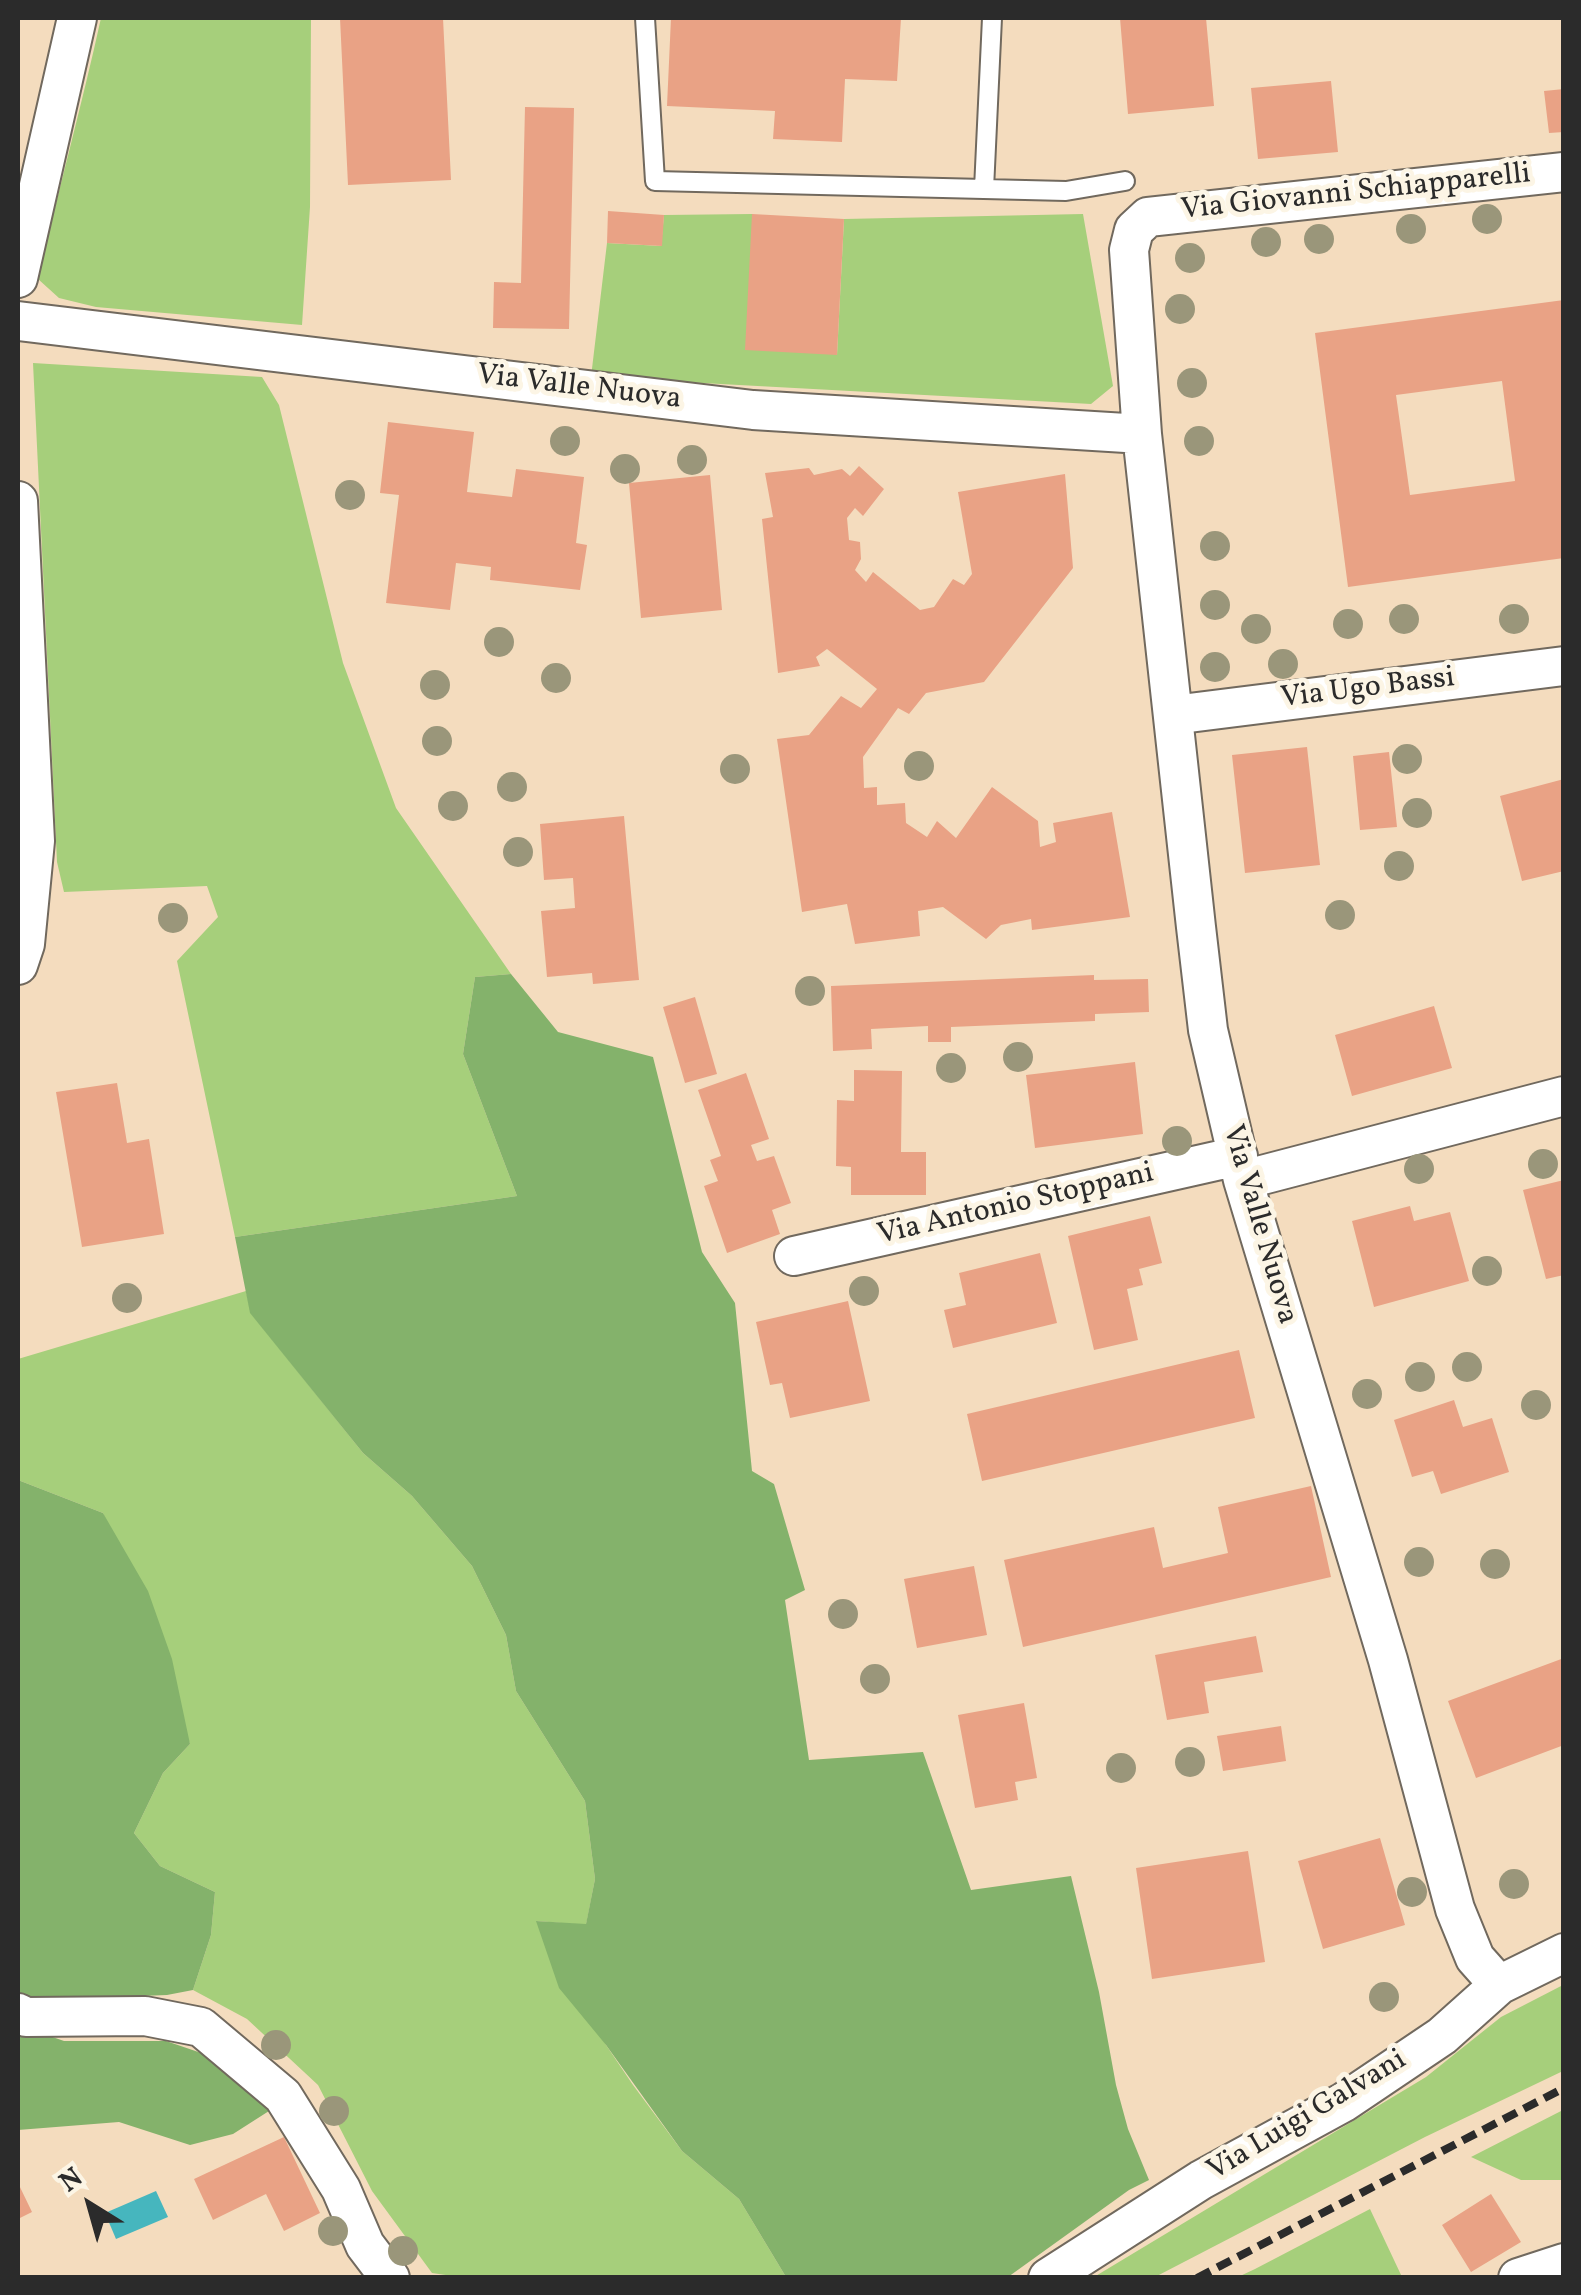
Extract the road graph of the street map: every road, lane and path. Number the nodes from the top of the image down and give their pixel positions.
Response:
1 (76, 18) edge
2 (645, 18) edge
3 (992, 18) edge
4 (1564, 172) edge
5 (1125, 180) dead end
6 (984, 189) junction
7 (1148, 216) joint
8 (18, 278) edge
9 (18, 321) edge
10 (1142, 434) junction
11 (18, 501) edge
12 (1564, 666) edge
13 (1173, 715) junction
14 (18, 965) edge
15 (1564, 1096) edge
16 (1240, 1168) junction
17 (794, 1256) dead end
18 (1564, 1952) edge
19 (1499, 1985) junction
20 (18, 2013) edge
21 (1564, 2263) edge
22 (390, 2278) edge
23 (1048, 2278) edge
24 (1518, 2278) edge

1 - 8 street
2 - 6 lane
3 - 6 lane
4 - 7 street, Via Giovanni Schiapparelli
5 - 6 lane
7 - 10 street, Via Valle Nuova
9 - 10 street, Via Valle Nuova
10 - 13 street, Via Valle Nuova
11 - 14 street
12 - 13 street, Via Ugo Bassi
13 - 16 street, Via Valle Nuova
15 - 16 street, Via Antonio Stoppani
16 - 17 street, Via Antonio Stoppani
16 - 19 street, Via Valle Nuova
18 - 19 street, Via Luigi Galvani
19 - 23 street, Via Luigi Galvani
20 - 22 street
21 - 24 street

